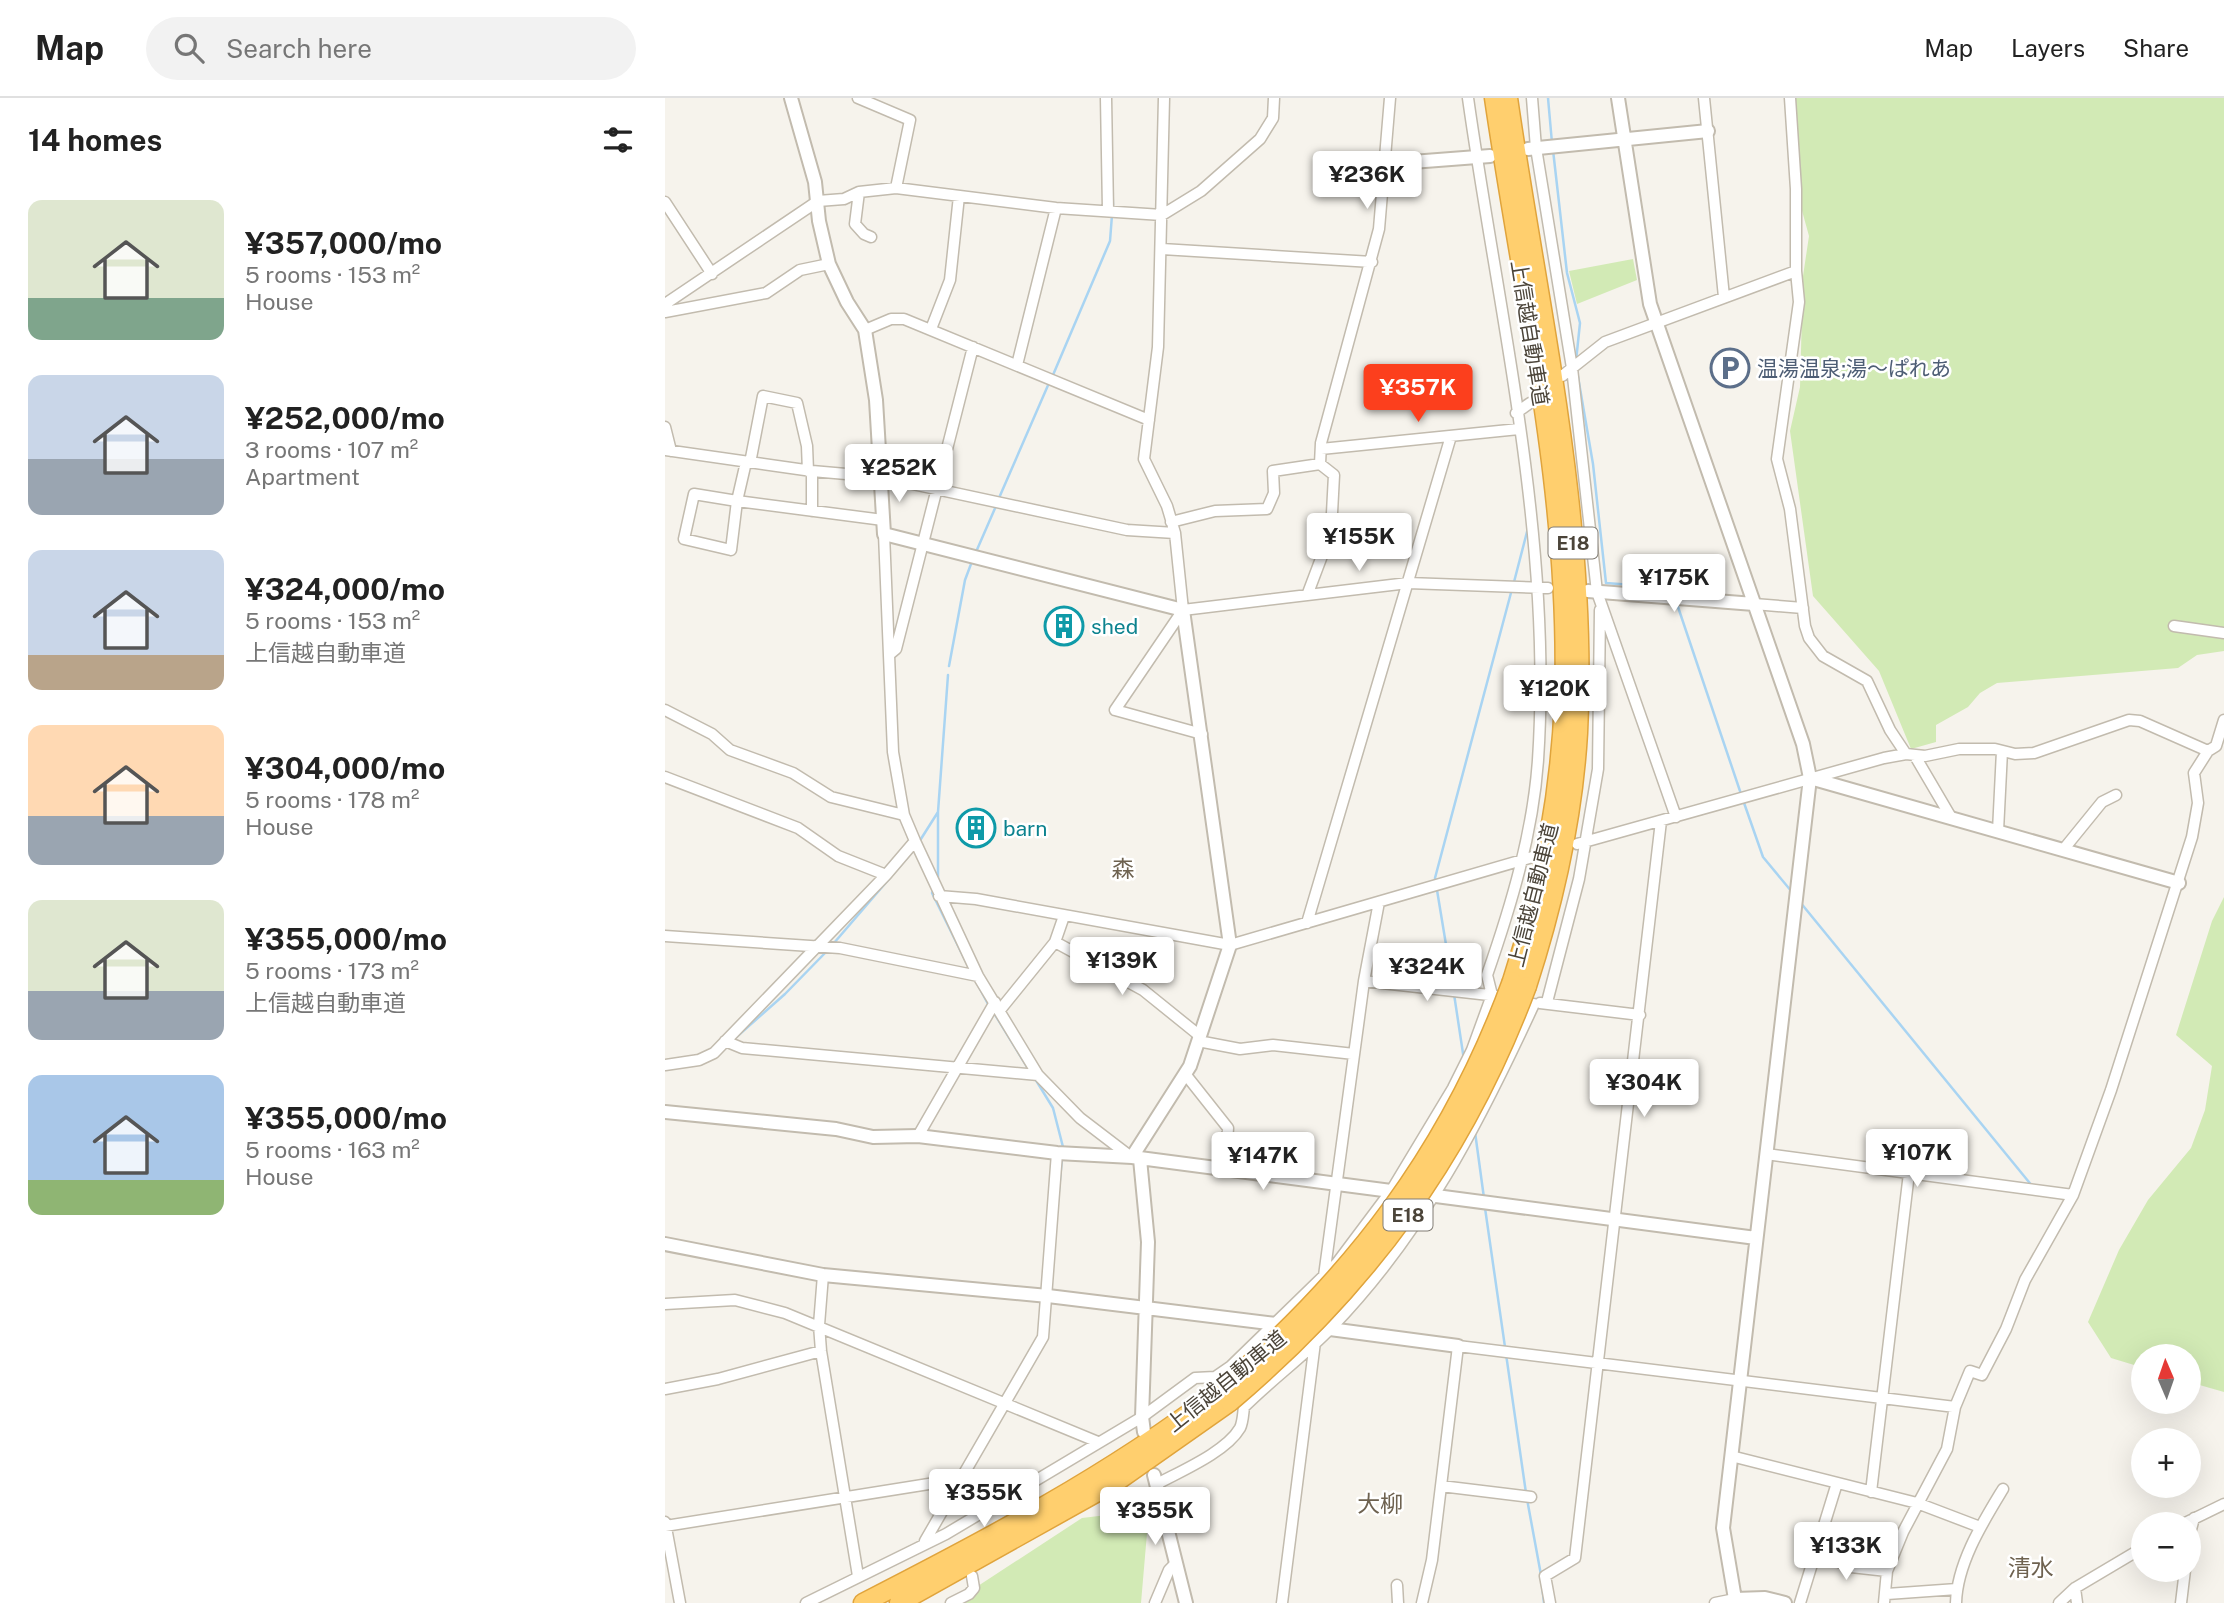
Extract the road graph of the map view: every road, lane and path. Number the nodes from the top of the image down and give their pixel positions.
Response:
1 (791, 98) edge
2 (858, 98) edge
3 (1106, 98) edge
4 (1164, 98) edge
5 (1274, 98) edge
6 (1390, 98) edge
7 (1468, 98) edge
8 (1494, 98) edge
9 (1508, 98) edge
10 (1532, 98) edge
11 (1618, 98) edge
12 (1704, 98) edge
13 (1790, 98) edge
14 (1708, 131) junction
15 (1622, 139) junction
16 (1532, 149) junction
17 (1484, 156) junction
18 (1386, 164) junction
19 (896, 188) junction
20 (859, 191) junction
21 (959, 196) junction
22 (818, 201) junction
23 (665, 202) edge
24 (1056, 208) junction
25 (1108, 210) junction
26 (1162, 215) junction
27 (871, 237) dead end
28 (1162, 249) junction
29 (1372, 262) junction
30 (829, 264) junction
31 (1795, 271) junction
32 (712, 274) junction
33 (1724, 297) junction
34 (665, 304) edge
35 (665, 312) edge
36 (1658, 323) junction
37 (865, 330) junction
38 (931, 330) junction
39 (973, 347) junction
40 (1017, 365) junction
41 (1572, 368) junction
42 (1563, 376) dead end
43 (1530, 403) dead end
44 (1516, 414) junction
45 (1149, 420) junction
46 (665, 427) edge
47 (1519, 429) junction
48 (1451, 436) junction
49 (1321, 449) junction
50 (668, 450) edge
51 (748, 462) junction
52 (1320, 464) junction
53 (810, 471) junction
54 (880, 477) junction
55 (936, 489) junction
56 (737, 501) junction
57 (812, 511) junction
58 (883, 520) junction
59 (1171, 522) junction
60 (1175, 533) junction
61 (884, 534) junction
62 (922, 546) junction
63 (1408, 583) junction
64 (1543, 587) junction
65 (1592, 591) junction
66 (1308, 593) junction
67 (1754, 604) junction
68 (1600, 607) junction
69 (1803, 608) junction
70 (1183, 610) junction
71 (2173, 626) dead end
72 (2224, 633) edge
73 (890, 654) junction
74 (665, 710) edge
75 (2224, 720) edge
76 (1202, 734) junction
77 (2002, 751) junction
78 (2208, 751) junction
79 (1910, 755) junction
80 (665, 777) edge
81 (1810, 778) junction
82 (2116, 795) dead end
83 (904, 815) junction
84 (1676, 817) junction
85 (1952, 818) junction
86 (1661, 821) junction
87 (1998, 831) junction
88 (915, 841) junction
89 (1582, 843) junction
90 (2063, 850) junction
91 (1536, 856) dead end
92 (1522, 860) junction
93 (885, 875) junction
94 (2179, 883) junction
95 (939, 896) junction
96 (1379, 902) junction
97 (1064, 916) junction
98 (1307, 923) junction
99 (665, 936) edge
100 (1055, 942) junction
101 (816, 945) junction
102 (1230, 945) junction
103 (978, 976) junction
104 (1364, 981) junction
105 (1519, 983) junction
106 (1492, 995) junction
107 (1547, 1002) junction
108 (1534, 1004) junction
109 (998, 1006) junction
110 (1640, 1015) junction
111 (1199, 1038) junction
112 (725, 1041) junction
113 (1354, 1054) junction
114 (665, 1065) edge
115 (957, 1067) junction
116 (1038, 1075) junction
117 (1185, 1075) junction
118 (665, 1112) edge
119 (918, 1136) junction
120 (1057, 1153) junction
121 (1766, 1154) junction
122 (1136, 1158) junction
123 (1225, 1171) junction
124 (1909, 1173) junction
125 (1336, 1184) junction
126 (1391, 1191) junction
127 (2073, 1195) junction
128 (1436, 1196) junction
129 (1616, 1219) junction
130 (1756, 1238) junction
131 (665, 1244) edge
132 (823, 1275) junction
133 (1324, 1276) junction
134 (1048, 1296) junction
135 (665, 1304) edge
136 (1147, 1308) junction
137 (1276, 1324) junction
138 (819, 1325) junction
139 (1330, 1329) junction
140 (1315, 1342) junction
141 (1458, 1346) junction
142 (821, 1351) junction
143 (1600, 1361) junction
144 (1740, 1379) junction
145 (665, 1388) edge
146 (1224, 1397) junction
147 (1883, 1397) junction
148 (1005, 1406) junction
149 (1955, 1407) junction
150 (1142, 1417) junction
151 (1144, 1432) dead end
152 (1098, 1442) junction
153 (1731, 1456) junction
154 (960, 1479) junction
155 (1155, 1479) joint
156 (1837, 1483) junction
157 (1441, 1486) junction
158 (2003, 1489) dead end
159 (1871, 1492) junction
160 (844, 1497) junction
161 (1531, 1497) dead end
162 (1917, 1503) junction
163 (2224, 1504) edge
164 (2201, 1515) edge
165 (665, 1525) edge
166 (1980, 1527) junction
167 (925, 1541) junction
168 (1815, 1552) junction
169 (2131, 1555) edge
170 (1176, 1563) junction
171 (1887, 1572) junction
172 (859, 1576) junction
173 (972, 1577) dead end
174 (2184, 1582) edge
175 (1397, 1585) dead end
176 (2075, 1588) junction
177 (1957, 1589) junction
178 (1885, 1598) edge
179 (1735, 1600) junction
180 (680, 1603) edge
181 (806, 1603) edge
182 (863, 1603) edge
183 (898, 1603) edge
184 (951, 1603) edge
185 (1155, 1603) edge
186 (1186, 1603) edge
187 (1282, 1603) edge
188 (1398, 1603) edge
189 (1422, 1603) edge
190 (1550, 1603) edge
191 (1717, 1603) edge
192 (1785, 1603) edge
193 (1800, 1603) edge
194 (1956, 1603) edge
195 (2059, 1603) edge
196 (2077, 1603) edge
197 (2181, 1603) edge

1 - 22 street
2 - 19 street
3 - 25 street
4 - 26 street
5 - 26 street
6 - 18 street
7 - 17 street
8 - 105 highway, 上信越自動車道 / E18
9 - 105 highway, 上信越自動車道 / E18
10 - 16 street
11 - 15 street
12 - 14 street
13 - 31 street
14 - 15 street
14 - 33 street
15 - 16 street
15 - 36 street
16 - 41 street
17 - 18 street
17 - 44 street
18 - 29 street
19 - 20 street
19 - 21 street
20 - 22 street
20 - 27 street
21 - 24 street
21 - 38 street
22 - 30 street
22 - 32 street
23 - 32 street
24 - 25 street
24 - 40 street
25 - 26 street
26 - 28 street
28 - 29 street
28 - 45 street
29 - 49 street
30 - 35 street
30 - 37 street
31 - 33 street
31 - 69 street
32 - 34 street
33 - 36 street
36 - 41 street
36 - 67 street
37 - 38 street
37 - 54 street
38 - 39 street
39 - 40 street
39 - 55 street
40 - 45 street
41 - 42 street
41 - 65 street
43 - 44 street
44 - 47 street
45 - 59 street
46 - 50 street
47 - 48 street
47 - 64 street
48 - 49 street
48 - 63 street
49 - 52 street
50 - 51 street
51 - 53 street
51 - 53 street
51 - 56 street
52 - 59 street
52 - 66 street
53 - 54 street
53 - 57 street
54 - 55 street
54 - 58 street
55 - 60 street
55 - 62 street
56 - 56 street
56 - 57 street
57 - 58 street
58 - 61 street
59 - 60 street
60 - 70 street
61 - 62 street
61 - 73 street
62 - 70 street
62 - 73 street
63 - 64 street
63 - 66 street
63 - 98 street
64 - 92 street
65 - 67 street
65 - 68 street
66 - 70 street
67 - 69 street
67 - 81 street
68 - 84 street
68 - 89 street
69 - 79 street
70 - 76 street
70 - 76 street
71 - 72 street
73 - 83 street
74 - 83 street
75 - 78 street
76 - 102 street
77 - 78 street
77 - 79 street
77 - 87 street
78 - 94 street
79 - 81 street
79 - 85 street
80 - 93 street
81 - 84 street
81 - 85 street
81 - 121 street
82 - 90 street
83 - 88 street
84 - 86 street
85 - 87 street
86 - 89 street
86 - 110 street
87 - 90 street
88 - 93 street
88 - 95 street
89 - 107 street
90 - 94 street
91 - 92 street
92 - 96 street
92 - 106 street
93 - 101 street
94 - 127 street
95 - 97 street
95 - 103 street
96 - 98 street
96 - 104 street
97 - 100 street
97 - 102 street
98 - 102 street
99 - 101 street
100 - 109 street
100 - 111 street
101 - 103 street
101 - 112 street
102 - 111 street
103 - 109 street
104 - 106 street
104 - 113 street
105 - 146 highway, 上信越自動車道 / E18, bridge
106 - 108 street
106 - 126 street
107 - 108 street
107 - 110 street
108 - 128 street
109 - 115 street
109 - 116 street
110 - 129 street
111 - 113 street
111 - 117 street
112 - 114 street
112 - 115 street
113 - 125 street
115 - 116 street
115 - 119 street
116 - 122 street
117 - 122 street
117 - 123 street
118 - 119 street
119 - 120 street
120 - 122 street
120 - 134 street
121 - 124 street
121 - 130 street
122 - 123 street
122 - 136 street
123 - 125 street
124 - 127 street
124 - 147 street
125 - 126 street
125 - 133 street
126 - 133 street
127 - 149 street
128 - 129 street
128 - 139 street
129 - 130 street
129 - 143 street
130 - 144 street
131 - 132 street
132 - 134 street
132 - 138 street
133 - 137 street
134 - 136 street
134 - 148 street
135 - 138 street
136 - 137 street
136 - 150 street
137 - 150 street
138 - 142 street
138 - 148 street
139 - 140 street
139 - 141 street
140 - 155 street
140 - 187 street
141 - 143 street
141 - 157 street
142 - 145 street
142 - 160 street
143 - 144 street
143 - 190 street
144 - 147 street
144 - 153 street
146 - 182 highway, 上信越自動車道 / E18
146 - 183 highway, 上信越自動車道 / E18
147 - 149 street
147 - 159 street
148 - 152 street
148 - 154 street
149 - 162 street
150 - 151 street
150 - 152 street
152 - 167 street
153 - 156 street
153 - 179 street
154 - 160 street
154 - 167 street
155 - 170 street
156 - 159 street
156 - 168 street
157 - 161 street
157 - 189 street
158 - 166 street
159 - 162 street
160 - 165 street
160 - 172 street
162 - 166 street
162 - 171 street
163 - 164 street
165 - 180 street
166 - 177 street
167 - 172 street
168 - 171 street
168 - 193 street
169 - 176 street
170 - 185 street
170 - 186 street
171 - 178 street
172 - 181 street
173 - 184 street
174 - 197 street
175 - 188 street
176 - 195 street
176 - 196 street
177 - 178 street
177 - 194 street
179 - 191 street
179 - 192 street

